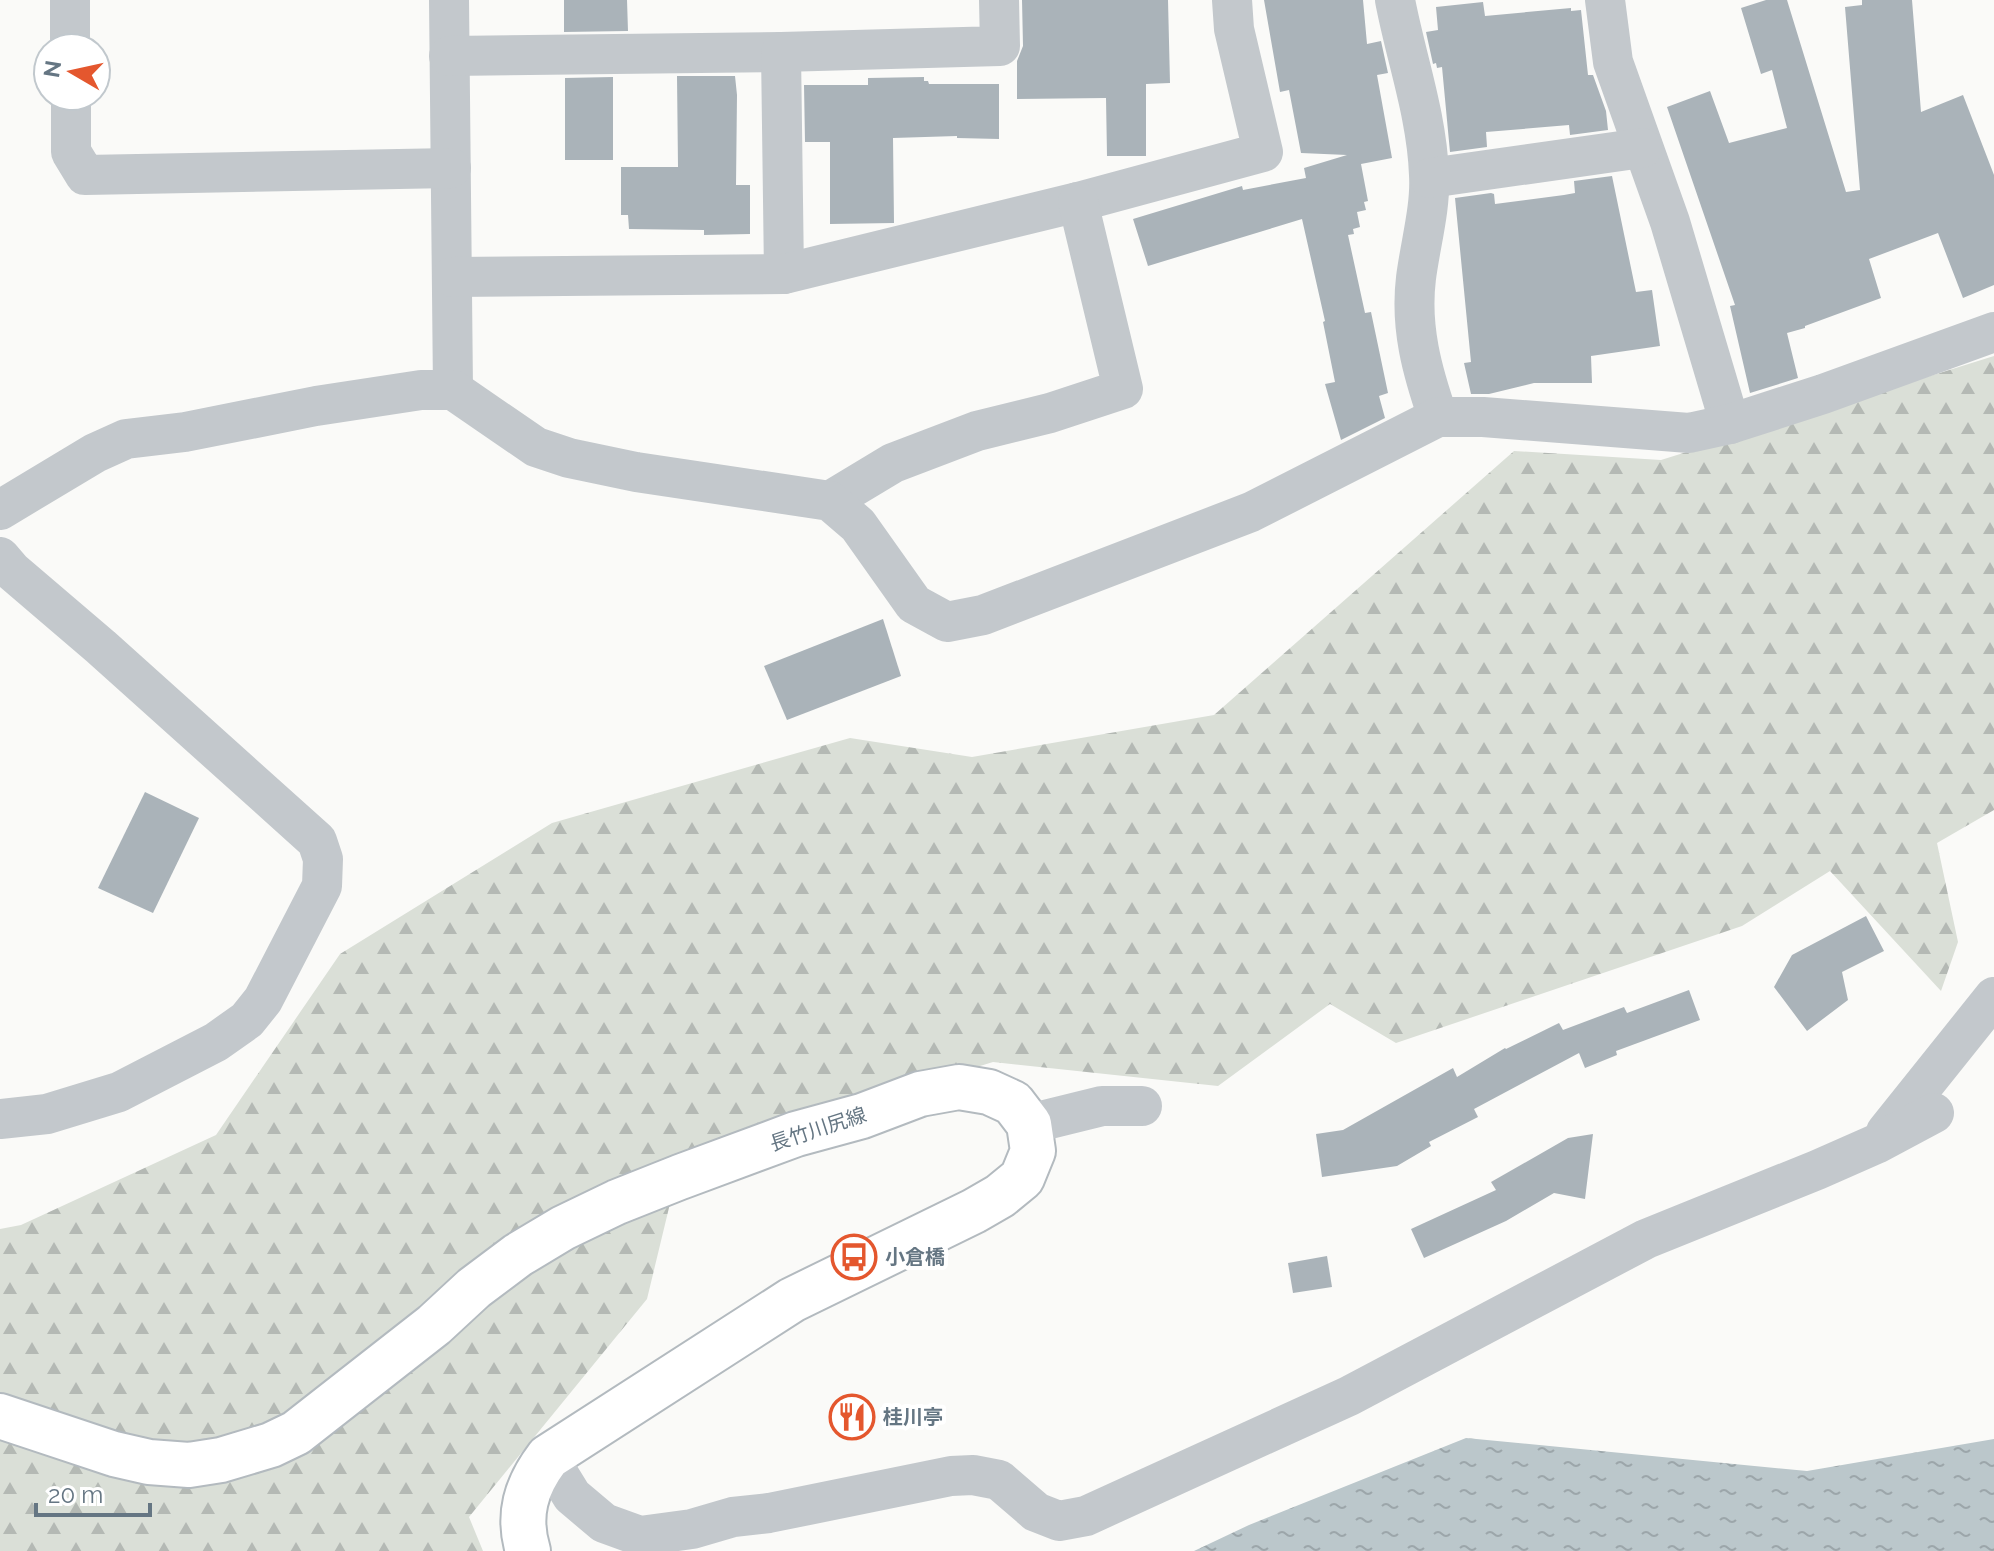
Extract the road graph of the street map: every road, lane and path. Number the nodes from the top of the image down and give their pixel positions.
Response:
1 (70, 0) edge
2 (449, 0) edge
3 (999, 0) edge
4 (1232, 0) edge
5 (1395, 0) edge
6 (1605, 0) edge
7 (70, 32) edge
8 (781, 52) junction
9 (449, 56) junction
10 (71, 112) edge
11 (1642, 148) junction
12 (451, 168) junction
13 (1430, 178) junction
14 (1078, 202) junction
15 (784, 274) junction
16 (452, 277) junction
17 (1994, 332) edge
18 (453, 390) junction
19 (1438, 417) junction
20 (1730, 424) junction
21 (830, 501) junction
22 (0, 510) edge
23 (0, 557) edge
24 (1994, 997) edge
25 (1142, 1106) dead end
26 (1934, 1113) dead end
27 (0, 1119) edge
28 (1029, 1124) junction
29 (1876, 1144) junction
30 (0, 1416) edge
31 (548, 1457) junction
32 (525, 1541) edge

1 - 7 street
2 - 9 street
3 - 8 street
4 - 14 street
5 - 13 street
6 - 11 street
8 - 9 street
8 - 15 street
9 - 12 street
10 - 12 street
11 - 13 street
11 - 20 street
12 - 16 street
13 - 19 street
14 - 15 street
14 - 21 street
15 - 16 street
16 - 18 street
17 - 20 street
18 - 21 street
18 - 22 street
19 - 20 street
19 - 21 street
23 - 27 street
24 - 29 street
25 - 28 street
26 - 29 street
28 - 30 main road, 長竹川尻線
28 - 31 main road
29 - 31 street
31 - 32 main road

